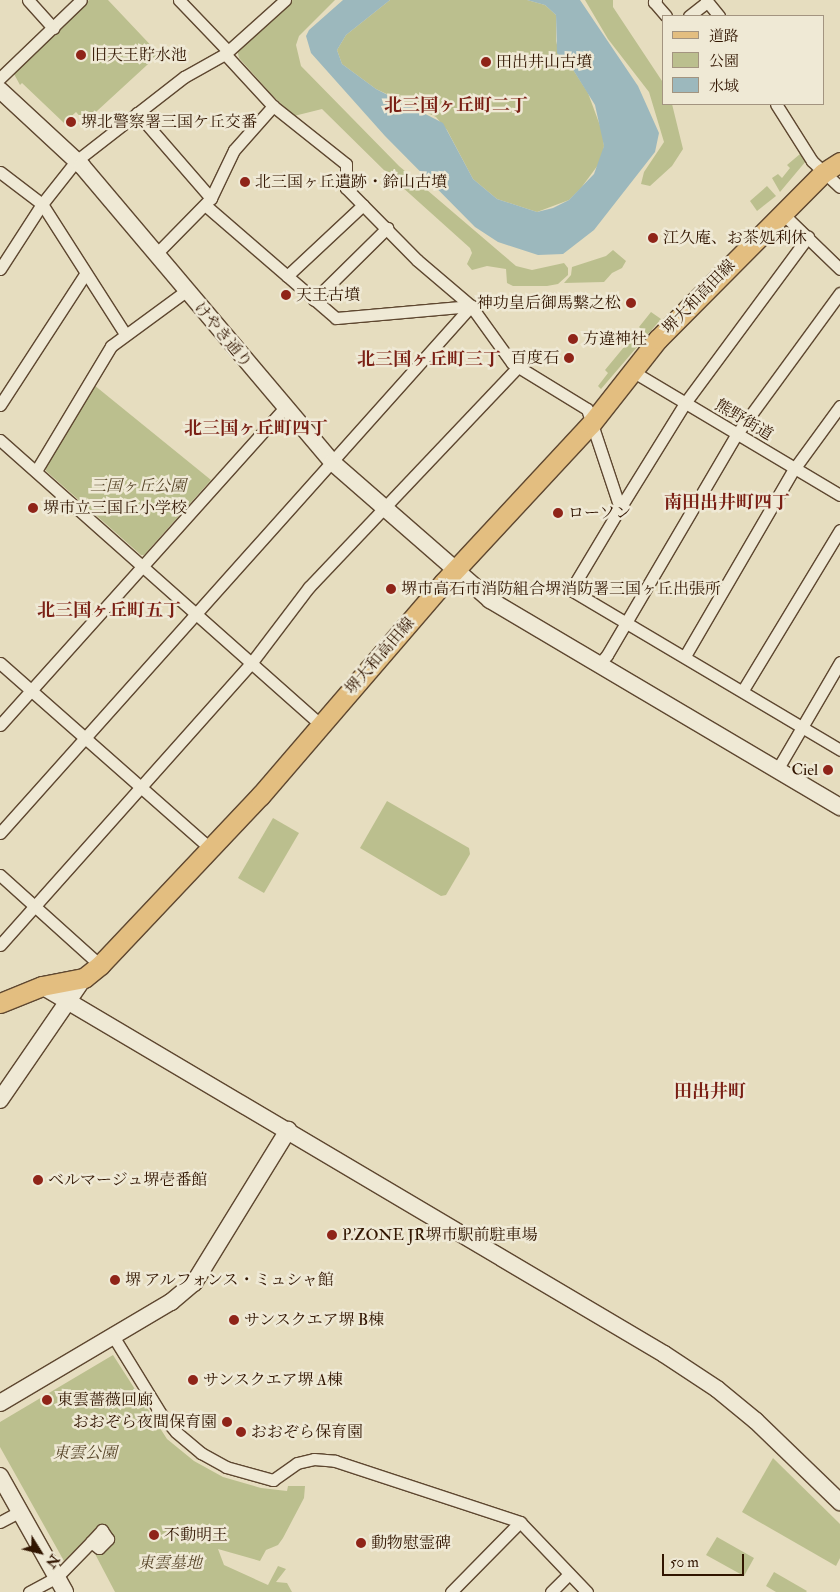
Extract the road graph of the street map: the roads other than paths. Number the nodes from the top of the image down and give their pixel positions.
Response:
1 (28, 0) edge
2 (81, 0) edge
3 (285, 0) edge
4 (656, 0) edge
5 (181, 1) edge
6 (706, 1) edge
7 (665, 15) edge
8 (689, 15) edge
9 (718, 15) edge
10 (54, 28) junction
11 (226, 52) junction
12 (0, 78) edge
13 (0, 90) edge
14 (777, 105) edge
15 (274, 106) junction
16 (137, 113) junction
17 (840, 151) edge
18 (76, 161) junction
19 (831, 168) edge
20 (0, 172) edge
21 (9, 180) junction
22 (840, 187) edge
23 (0, 189) edge
24 (208, 202) junction
25 (42, 204) junction
26 (363, 205) junction
27 (784, 214) junction
28 (387, 228) junction
29 (808, 237) junction
30 (156, 254) junction
31 (0, 269) edge
32 (840, 269) edge
33 (85, 274) junction
34 (287, 276) junction
35 (186, 291) junction
36 (840, 293) edge
37 (314, 300) junction
38 (471, 306) junction
39 (125, 334) junction
40 (518, 368) junction
41 (632, 371) junction
42 (685, 403) junction
43 (0, 404) edge
44 (840, 406) edge
45 (284, 408) junction
46 (591, 424) junction
47 (736, 435) junction
48 (0, 440) edge
49 (332, 462) junction
50 (794, 469) junction
51 (36, 471) junction
52 (840, 496) edge
53 (620, 508) junction
54 (385, 509) junction
55 (840, 530) edge
56 (143, 565) junction
57 (456, 569) junction
58 (196, 613) junction
59 (626, 623) junction
60 (685, 656) junction
61 (0, 662) edge
62 (252, 662) junction
63 (840, 662) edge
64 (599, 664) junction
65 (31, 690) junction
66 (743, 690) junction
67 (320, 724) junction
68 (0, 725) edge
69 (801, 728) junction
70 (85, 738) junction
71 (840, 750) edge
72 (777, 770) junction
73 (141, 788) junction
74 (840, 807) edge
75 (0, 833) edge
76 (211, 849) junction
77 (0, 875) edge
78 (35, 906) junction
79 (0, 945) edge
80 (100, 965) junction
81 (84, 978) junction
82 (42, 986) junction
83 (68, 1001) junction
84 (0, 1003) edge
85 (2, 1093) edge
86 (288, 1130) junction
87 (113, 1336) junction
88 (0, 1403) edge
89 (0, 1476) edge
90 (840, 1502) edge
91 (19, 1512) junction
92 (0, 1522) edge
93 (520, 1522) junction
94 (91, 1542) dead end
95 (569, 1574) junction
96 (57, 1577) junction
97 (29, 1592) edge
98 (65, 1592) edge
99 (451, 1592) edge
100 (551, 1592) edge
101 (587, 1592) edge

1 - 10 street
2 - 10 street
3 - 11 street
4 - 7 street
5 - 11 street
6 - 8 street
6 - 9 street
10 - 12 street
11 - 15 street
11 - 16 street
13 - 18 street, けやき通り
14 - 19 street
15 - 24 street
15 - 26 street
16 - 18 street
16 - 24 street
17 - 19 street
18 - 25 street
18 - 30 street, けやき通り
19 - 22 street
19 - 27 main road, 堺大和高田線
20 - 21 street
21 - 23 street
21 - 25 street
24 - 30 street
24 - 34 street
25 - 31 street
25 - 33 street
26 - 28 street
26 - 34 street
27 - 29 street
27 - 41 main road, 堺大和高田線
28 - 37 street
28 - 38 street
29 - 32 street
29 - 42 street
30 - 35 street, けやき通り
33 - 39 street
33 - 43 street
34 - 37 street
35 - 39 street
35 - 45 street, けやき通り
36 - 47 street
37 - 38 street
38 - 40 street
38 - 49 street
39 - 51 street
40 - 46 street
40 - 54 street
41 - 42 street, 熊野街道
41 - 46 main road, 堺大和高田線
42 - 47 street, 熊野街道
42 - 53 street
44 - 50 street
45 - 49 street, けやき通り
45 - 56 street
46 - 53 street
46 - 57 main road, 堺大和高田線
47 - 50 street, 熊野街道
47 - 59 street
48 - 51 street
49 - 54 street, けやき通り
49 - 58 street
50 - 52 street, 熊野街道
50 - 60 street
51 - 56 street
53 - 59 street
54 - 57 street, けやき通り
54 - 62 street
55 - 66 street
56 - 58 street
56 - 65 street
57 - 64 street, けやき通り
57 - 67 main road, 堺大和高田線
58 - 62 street
58 - 70 street
59 - 60 street
59 - 64 street
60 - 66 street
61 - 65 street
62 - 67 street
62 - 73 street
63 - 69 street
64 - 72 street, けやき通り
65 - 68 street
65 - 70 street
66 - 69 street
67 - 76 main road, 堺大和高田線
69 - 71 street
69 - 72 street
70 - 73 street
70 - 75 street
72 - 74 street, けやき通り
73 - 76 street
73 - 78 street
76 - 80 main road, 堺大和高田線
77 - 78 street
78 - 79 street
78 - 80 street
80 - 81 main road, 堺大和高田線
81 - 82 main road, 堺大和高田線
81 - 83 street
82 - 83 street
82 - 84 main road, 堺大和高田線
83 - 85 street
83 - 86 street
86 - 87 street
86 - 90 street
87 - 88 street
87 - 93 street
89 - 91 street
91 - 92 street
91 - 96 street
93 - 95 street
93 - 99 street
94 - 96 street
95 - 100 street
95 - 101 street
96 - 97 street
96 - 98 street

